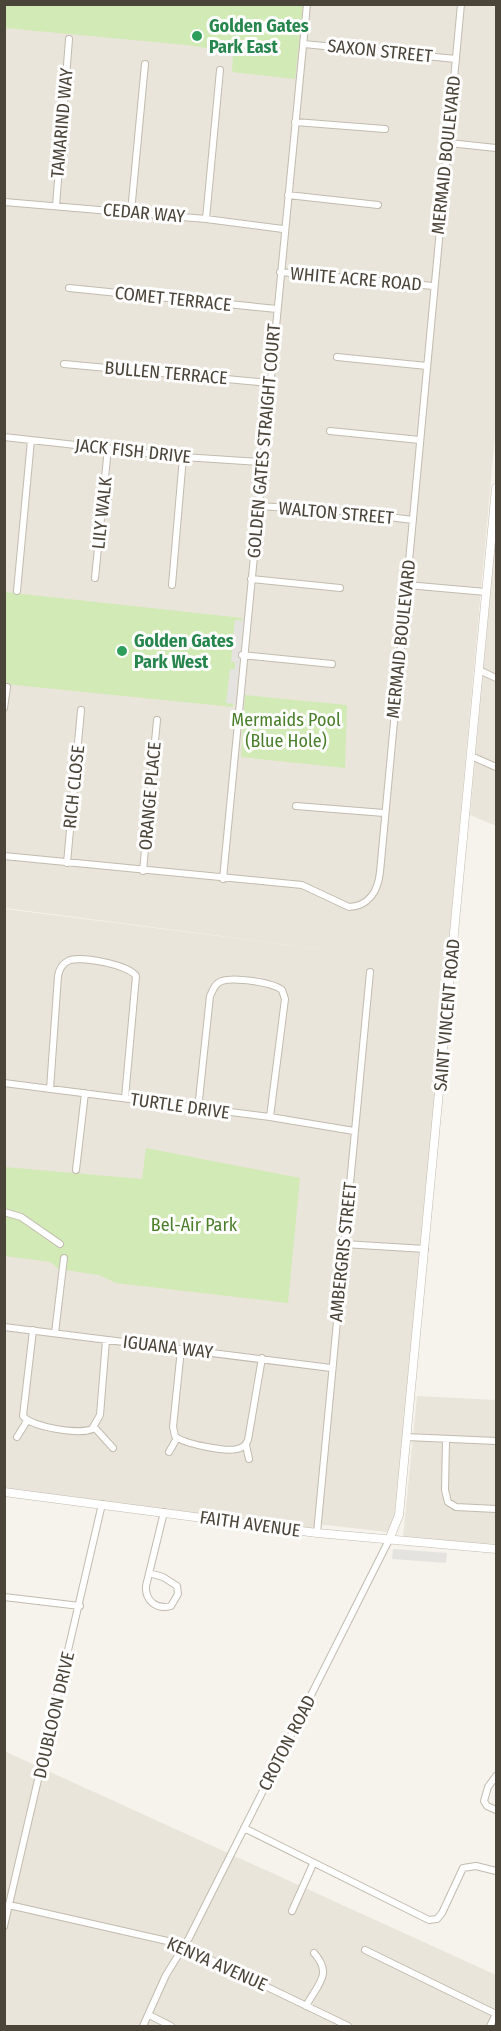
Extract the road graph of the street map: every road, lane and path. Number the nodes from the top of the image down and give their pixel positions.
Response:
1 (307, 4) edge
2 (461, 4) edge
3 (69, 39) dead end
4 (304, 44) junction
5 (456, 59) junction
6 (145, 64) dead end
7 (220, 70) dead end
8 (295, 122) junction
9 (386, 129) dead end
10 (449, 143) junction
11 (496, 148) edge
12 (288, 195) junction
13 (4, 202) edge
14 (378, 205) dead end
15 (56, 206) junction
16 (131, 212) junction
17 (206, 219) junction
18 (283, 229) junction
19 (280, 273) junction
20 (433, 286) junction
21 (69, 288) dead end
22 (277, 309) junction
23 (337, 357) dead end
24 (63, 364) dead end
25 (427, 366) junction
26 (269, 383) junction
27 (330, 431) dead end
28 (4, 437) edge
29 (31, 440) junction
30 (420, 440) junction
31 (108, 448) junction
32 (183, 457) junction
33 (261, 462) junction
34 (496, 488) edge
35 (258, 506) junction
36 (495, 517) edge
37 (413, 520) junction
38 (95, 578) dead end
39 (251, 579) junction
40 (172, 585) dead end
41 (407, 585) junction
42 (340, 588) dead end
43 (17, 591) dead end
44 (486, 592) junction
45 (243, 655) junction
46 (332, 664) dead end
47 (479, 670) junction
48 (496, 678) edge
49 (7, 687) dead end
50 (4, 708) edge
51 (81, 710) dead end
52 (157, 720) dead end
53 (471, 756) junction
54 (496, 767) edge
55 (296, 806) dead end
56 (384, 813) junction
57 (4, 856) edge
58 (66, 863) junction
59 (143, 871) junction
60 (223, 879) junction
61 (370, 972) dead end
62 (4, 1083) edge
63 (50, 1089) junction
64 (85, 1093) junction
65 (125, 1098) junction
66 (198, 1109) junction
67 (270, 1117) junction
68 (354, 1131) junction
69 (76, 1170) dead end
70 (4, 1212) edge
71 (60, 1244) dead end
72 (344, 1244) junction
73 (425, 1249) junction
74 (64, 1258) dead end
75 (4, 1327) edge
76 (33, 1330) junction
77 (55, 1333) junction
78 (106, 1340) junction
79 (181, 1349) junction
80 (262, 1358) junction
81 (332, 1368) junction
82 (27, 1421) junction
83 (94, 1427) junction
84 (17, 1437) dead end
85 (406, 1437) junction
86 (177, 1438) junction
87 (446, 1439) junction
88 (496, 1441) edge
89 (246, 1445) junction
90 (113, 1448) dead end
91 (169, 1452) dead end
92 (249, 1459) dead end
93 (4, 1492) edge
94 (102, 1504) junction
95 (496, 1509) edge
96 (164, 1512) junction
97 (317, 1533) junction
98 (389, 1540) junction
99 (496, 1549) edge
100 (149, 1573) junction
101 (4, 1596) edge
102 (80, 1606) junction
103 (496, 1776) edge
104 (496, 1810) edge
105 (244, 1828) junction
106 (313, 1864) junction
107 (496, 1871) edge
108 (9, 1905) junction
109 (292, 1911) dead end
110 (4, 1926) edge
111 (184, 1946) junction
112 (365, 1950) dead end
113 (314, 1953) dead end
114 (306, 2006) junction
115 (496, 2014) edge
116 (149, 2015) junction
117 (143, 2026) edge
118 (171, 2026) edge
119 (348, 2026) edge
120 (490, 2026) edge

1 - 4 street, GOLDEN GATES STRAIGHT COURT
2 - 5 street, MERMAID BOULEVARD
3 - 15 street, TAMARIND WAY
4 - 5 street, SAXON STREET
4 - 8 street, GOLDEN GATES STRAIGHT COURT
5 - 10 street, MERMAID BOULEVARD
6 - 16 street
7 - 17 street
8 - 9 street
8 - 12 street, GOLDEN GATES STRAIGHT COURT
10 - 11 street
10 - 20 street, MERMAID BOULEVARD
12 - 14 street
12 - 18 street, GOLDEN GATES STRAIGHT COURT
13 - 15 street, CEDAR WAY
15 - 16 street, CEDAR WAY
16 - 17 street, CEDAR WAY
17 - 18 street, CEDAR WAY
18 - 19 street, GOLDEN GATES STRAIGHT COURT
19 - 20 street, WHITE ACRE ROAD
19 - 22 street, GOLDEN GATES STRAIGHT COURT
20 - 25 street, MERMAID BOULEVARD
21 - 22 street, COMET TERRACE
22 - 26 street, GOLDEN GATES STRAIGHT COURT
23 - 25 street
24 - 26 street, BULLEN TERRACE
25 - 30 street, MERMAID BOULEVARD
26 - 33 street, GOLDEN GATES STRAIGHT COURT
27 - 30 street
28 - 29 street, JACK FISH DRIVE
29 - 31 street, JACK FISH DRIVE
29 - 43 street
30 - 37 street, MERMAID BOULEVARD
31 - 32 street, JACK FISH DRIVE
31 - 38 street, LILY WALK
32 - 33 street, JACK FISH DRIVE
32 - 40 street
33 - 35 street, GOLDEN GATES STRAIGHT COURT
34 - 36 street, SAINT VINCENT ROAD
35 - 37 street, WALTON STREET
35 - 39 street, GOLDEN GATES STRAIGHT COURT
36 - 44 street, SAINT VINCENT ROAD
37 - 41 street, MERMAID BOULEVARD
39 - 42 street
39 - 45 street, GOLDEN GATES STRAIGHT COURT
41 - 44 street
41 - 56 street, MERMAID BOULEVARD
44 - 47 street, SAINT VINCENT ROAD
45 - 46 street
45 - 60 street, GOLDEN GATES STRAIGHT COURT
47 - 48 street
47 - 53 street, SAINT VINCENT ROAD
49 - 50 street
51 - 58 street, RICH CLOSE
52 - 59 street, ORANGE PLACE
53 - 54 street
53 - 73 street, SAINT VINCENT ROAD
55 - 56 street
56 - 60 street, MERMAID BOULEVARD
57 - 58 street, MERMAID BOULEVARD
58 - 59 street, MERMAID BOULEVARD
59 - 60 street, MERMAID BOULEVARD
61 - 68 street, AMBERGRIS STREET
62 - 63 street, TURTLE DRIVE
63 - 64 street, TURTLE DRIVE
63 - 65 street
64 - 65 street, TURTLE DRIVE
64 - 69 street
65 - 66 street, TURTLE DRIVE
66 - 67 street, TURTLE DRIVE
66 - 67 street
67 - 68 street, TURTLE DRIVE
68 - 72 street, AMBERGRIS STREET
70 - 71 street
72 - 73 street
72 - 81 street, AMBERGRIS STREET
73 - 85 street, SAINT VINCENT ROAD
74 - 77 street
75 - 76 street, IGUANA WAY
76 - 77 street, IGUANA WAY
76 - 82 street
77 - 78 street, IGUANA WAY
78 - 79 street, IGUANA WAY
78 - 83 street
79 - 80 street, IGUANA WAY
79 - 86 street
80 - 81 street, IGUANA WAY
80 - 89 street
81 - 97 street, AMBERGRIS STREET
82 - 83 street
82 - 84 street
83 - 90 street
85 - 87 street
85 - 98 street, SAINT VINCENT ROAD
86 - 89 street
86 - 91 street
87 - 88 street
87 - 95 street
89 - 92 street
93 - 94 street, FAITH AVENUE
94 - 96 street, FAITH AVENUE
94 - 102 street, DOUBLOON DRIVE
96 - 97 street, FAITH AVENUE
96 - 100 street
97 - 98 street, FAITH AVENUE
98 - 99 street, FAITH AVENUE
98 - 105 street, CROTON ROAD
100 - 100 street
101 - 102 street
102 - 108 street, DOUBLOON DRIVE
103 - 104 street
105 - 106 street
105 - 111 street, CROTON ROAD
106 - 107 street
106 - 109 street
108 - 110 street, DOUBLOON DRIVE
108 - 111 street, KENYA AVENUE
111 - 114 street, KENYA AVENUE
111 - 116 street, CROTON ROAD
112 - 115 street
113 - 114 street
114 - 119 street, KENYA AVENUE
115 - 120 street
116 - 117 street, CROTON ROAD
116 - 118 street

